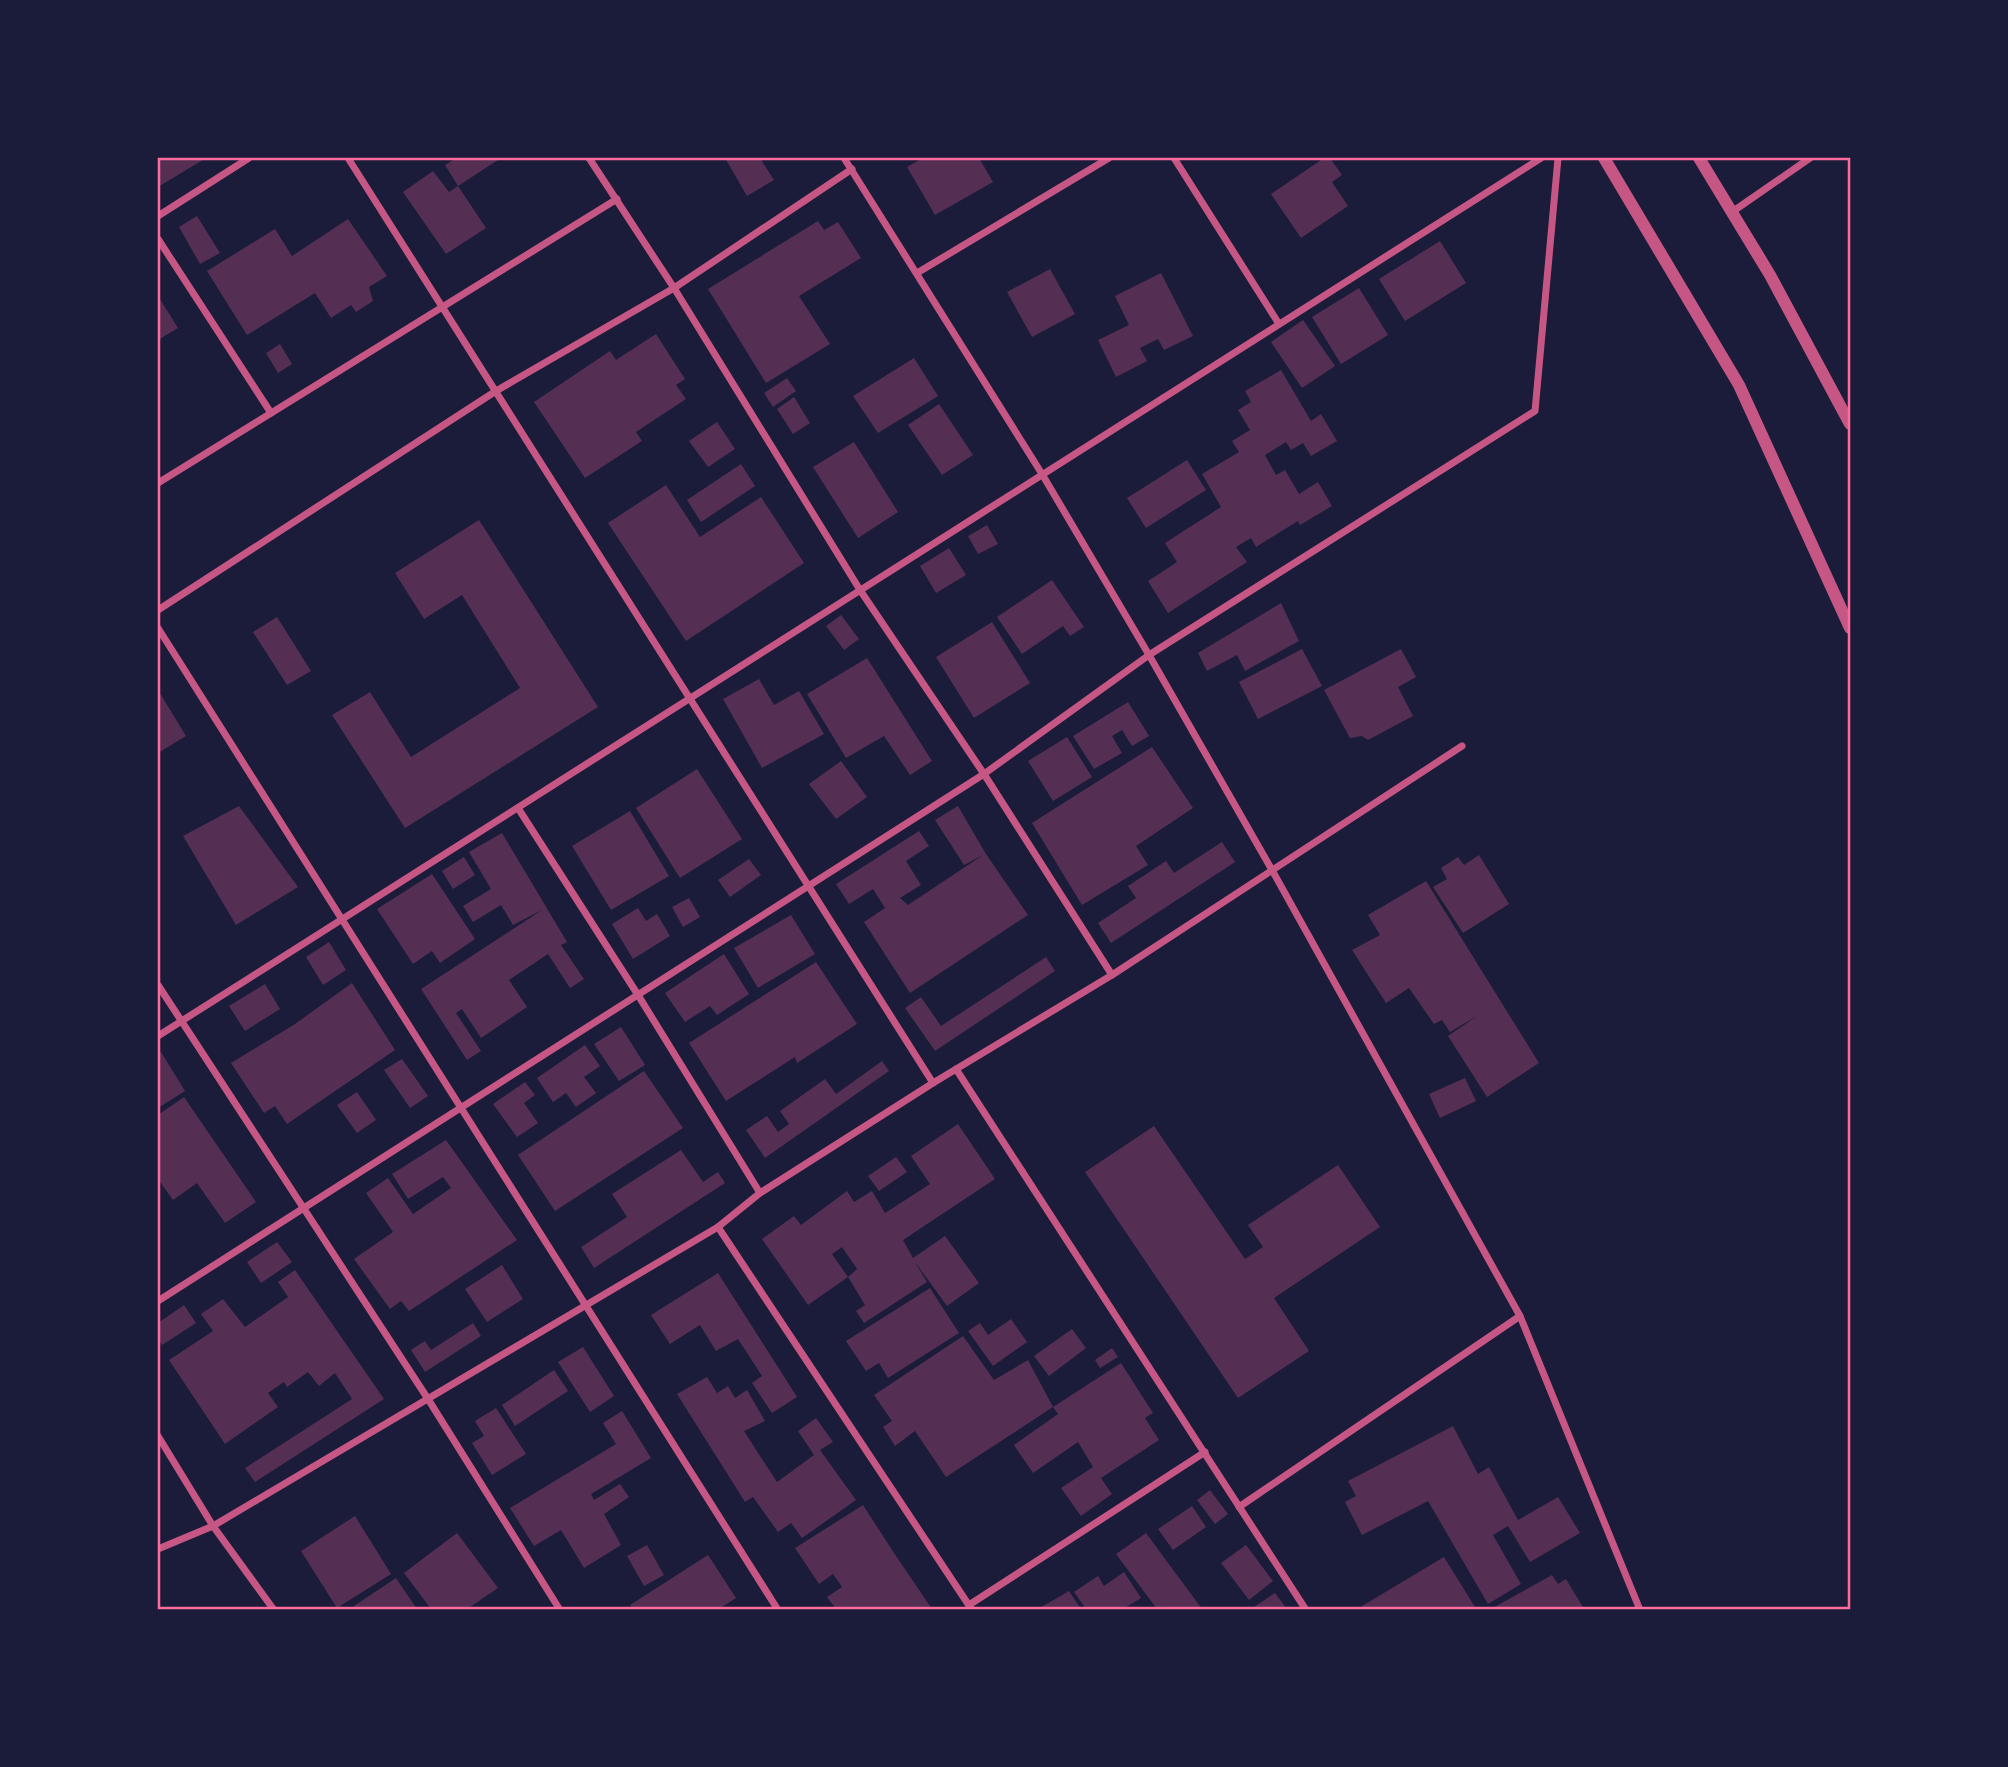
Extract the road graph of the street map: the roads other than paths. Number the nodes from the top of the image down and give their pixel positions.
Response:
1 (249, 158) edge
2 (348, 158) edge
3 (589, 158) edge
4 (844, 158) edge
5 (1109, 158) edge
6 (1174, 158) edge
7 (1541, 158) edge
8 (1558, 158) edge
9 (1604, 158) edge
10 (1699, 158) edge
11 (1810, 158) edge
12 (852, 169) junction
13 (617, 199) junction
14 (1732, 212) junction
15 (158, 216) edge
16 (158, 239) edge
17 (917, 273) junction
18 (674, 288) junction
19 (442, 307) junction
20 (1279, 324) junction
21 (496, 391) junction
22 (271, 413) junction
23 (1850, 424) edge
24 (1042, 474) junction
25 (158, 483) edge
26 (860, 590) junction
27 (158, 610) edge
28 (158, 628) edge
29 (1850, 628) edge
30 (1149, 655) junction
31 (690, 698) junction
32 (1462, 746) dead end
33 (984, 774) junction
34 (518, 807) junction
35 (1272, 870) junction
36 (808, 885) junction
37 (342, 919) junction
38 (1112, 975) junction
39 (158, 985) edge
40 (638, 995) junction
41 (181, 1021) junction
42 (158, 1036) edge
43 (956, 1069) junction
44 (933, 1083) junction
45 (461, 1107) junction
46 (761, 1194) junction
47 (302, 1209) junction
48 (718, 1227) junction
49 (158, 1301) edge
50 (585, 1304) junction
51 (1520, 1315) junction
52 (428, 1399) junction
53 (158, 1436) edge
54 (1205, 1452) junction
55 (1239, 1507) junction
56 (214, 1526) junction
57 (158, 1549) edge
58 (971, 1607) edge
59 (274, 1609) edge
60 (561, 1609) edge
61 (778, 1609) edge
62 (1306, 1609) edge
63 (1640, 1609) edge

1 - 15 street
2 - 19 street
3 - 13 street
4 - 12 street
5 - 17 street
6 - 20 street
7 - 20 street
8 - 30 street
9 - 29 street
10 - 14 street
11 - 14 street
12 - 17 street
12 - 18 street
13 - 18 street
13 - 19 street
14 - 23 street
16 - 22 street
17 - 24 street
18 - 21 street
18 - 26 street
19 - 21 street
19 - 22 street
20 - 24 street
21 - 27 street
21 - 31 street
22 - 25 street
24 - 26 street
24 - 30 street
26 - 31 street
26 - 33 street
28 - 37 street
30 - 33 street
30 - 35 street
31 - 34 street
31 - 36 street
32 - 35 street
33 - 36 street
33 - 38 street
34 - 37 street
34 - 40 street
35 - 38 street
35 - 51 street
36 - 40 street
36 - 44 street
37 - 41 street
37 - 45 street
38 - 43 street
39 - 41 street
40 - 45 street
40 - 46 street
41 - 42 street
41 - 47 street
43 - 44 street
43 - 54 street
44 - 46 street
45 - 47 street
45 - 50 street
46 - 48 street
47 - 49 street
47 - 52 street
48 - 50 street
48 - 58 street
50 - 52 street
50 - 61 street
51 - 55 street
51 - 63 street
52 - 56 street
52 - 60 street
53 - 56 street
54 - 55 street
54 - 58 street
55 - 62 street
56 - 57 street
56 - 59 street

